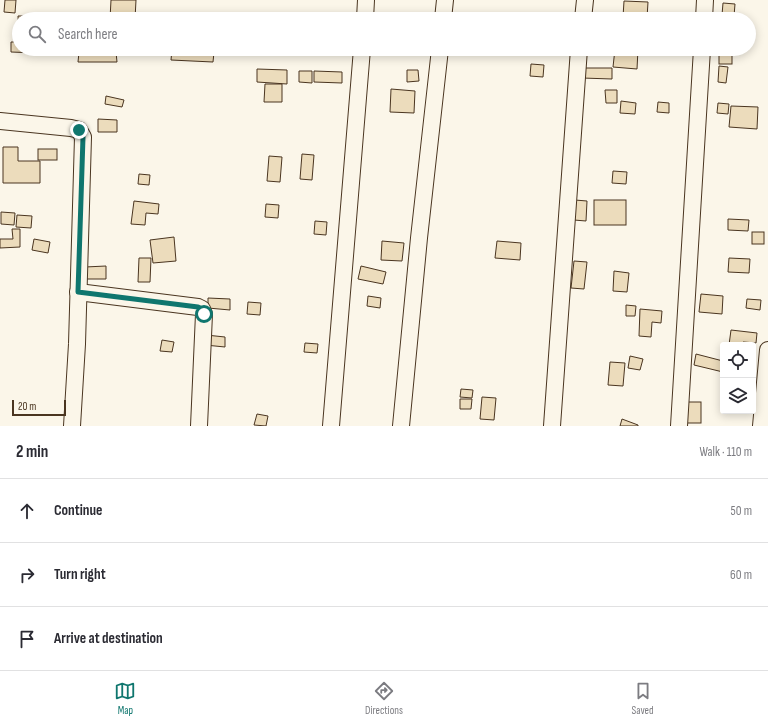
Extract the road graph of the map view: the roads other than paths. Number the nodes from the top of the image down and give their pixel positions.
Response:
1 (366, 0) edge
2 (445, 0) edge
3 (585, 0) edge
4 (705, 0) edge
5 (365, 12) edge
6 (444, 12) edge
7 (584, 12) edge
8 (704, 12) edge
9 (361, 56) edge
10 (439, 56) edge
11 (578, 56) edge
12 (702, 56) edge
13 (0, 121) edge
14 (78, 292) junction
15 (768, 350) edge
16 (72, 426) edge
17 (199, 426) edge
18 (330, 426) edge
19 (402, 426) edge
20 (552, 426) edge
21 (679, 426) edge
22 (761, 426) edge

1 - 5 street
2 - 6 street
3 - 7 street
4 - 8 street
9 - 18 street
10 - 19 street
11 - 20 street
12 - 21 street
13 - 14 street
14 - 16 street
14 - 17 street
15 - 22 street

